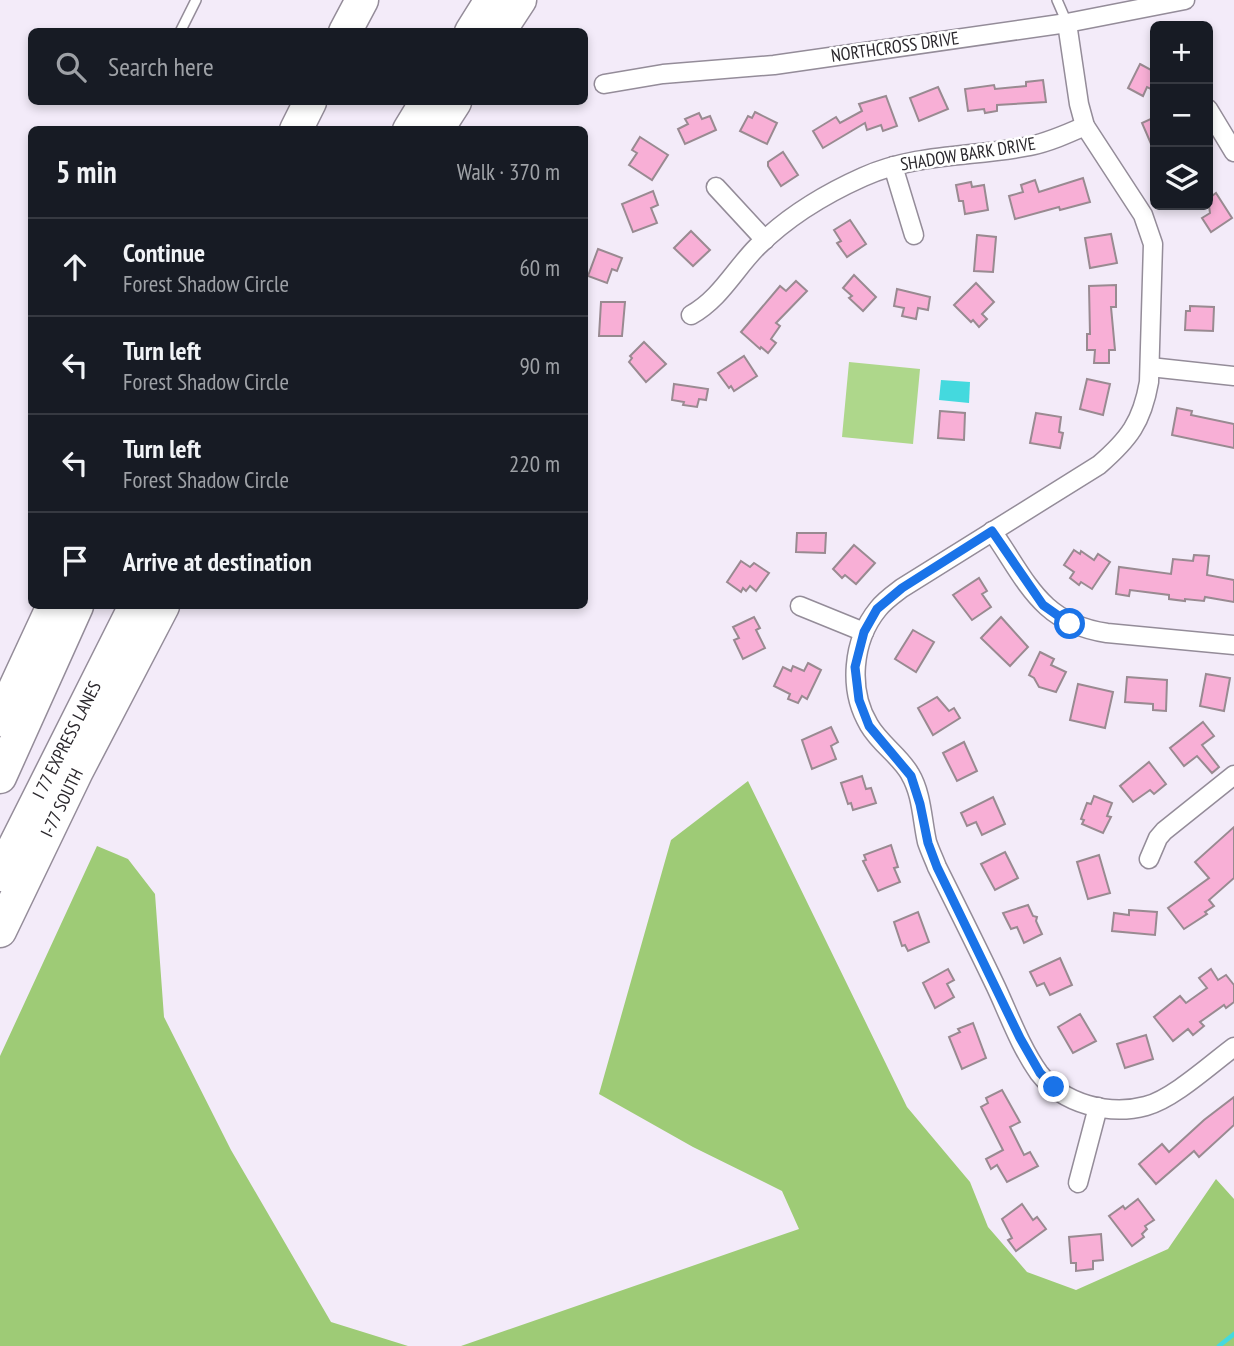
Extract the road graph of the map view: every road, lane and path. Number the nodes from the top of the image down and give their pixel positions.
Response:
1 (196, 0) edge
2 (340, 0) edge
3 (362, 0) edge
4 (491, 0) edge
5 (520, 0) edge
6 (1057, 0) edge
7 (1185, 0) edge
8 (1067, 23) junction
9 (182, 28) edge
10 (326, 28) edge
11 (347, 28) edge
12 (474, 28) edge
13 (502, 28) edge
14 (604, 84) dead end
15 (288, 105) edge
16 (308, 105) edge
17 (424, 105) edge
18 (453, 105) edge
19 (1213, 117) edge
20 (278, 126) edge
21 (298, 126) edge
22 (411, 126) edge
23 (440, 126) edge
24 (1085, 126) junction
25 (1234, 152) edge
26 (893, 166) junction
27 (716, 187) dead end
28 (914, 235) dead end
29 (765, 240) junction
30 (691, 315) dead end
31 (1150, 367) junction
32 (1234, 376) edge
33 (992, 531) junction
34 (800, 606) dead end
35 (52, 609) edge
36 (76, 609) edge
37 (133, 609) edge
38 (161, 609) edge
39 (864, 632) junction
40 (1234, 645) edge
41 (125, 676) junction
42 (0, 720) edge
43 (1234, 775) edge
44 (0, 776) edge
45 (1149, 859) dead end
46 (4, 866) edge
47 (0, 930) edge
48 (1234, 1047) edge
49 (1098, 1107) junction
50 (1078, 1183) dead end

1 - 9 lane
2 - 10 highway
3 - 11 highway
4 - 12 highway
5 - 13 highway
6 - 8 lane
7 - 8 street, NORTHCROSS DRIVE
8 - 14 street, NORTHCROSS DRIVE
8 - 24 street
15 - 20 highway
16 - 21 highway
17 - 22 highway
18 - 23 highway
19 - 25 street
24 - 26 street, SHADOW BARK DRIVE
24 - 31 street
26 - 28 street
26 - 29 street, SHADOW BARK DRIVE
27 - 29 street
29 - 30 street, SHADOW BARK DRIVE
31 - 32 street
31 - 33 street
33 - 39 street
33 - 40 street
34 - 39 street
35 - 42 highway
36 - 44 highway
37 - 46 highway, I 77 EXPRESS LANES
38 - 41 highway
39 - 49 street
41 - 46 highway
41 - 47 highway, I-77 SOUTH
43 - 45 street
48 - 49 street
49 - 50 street

